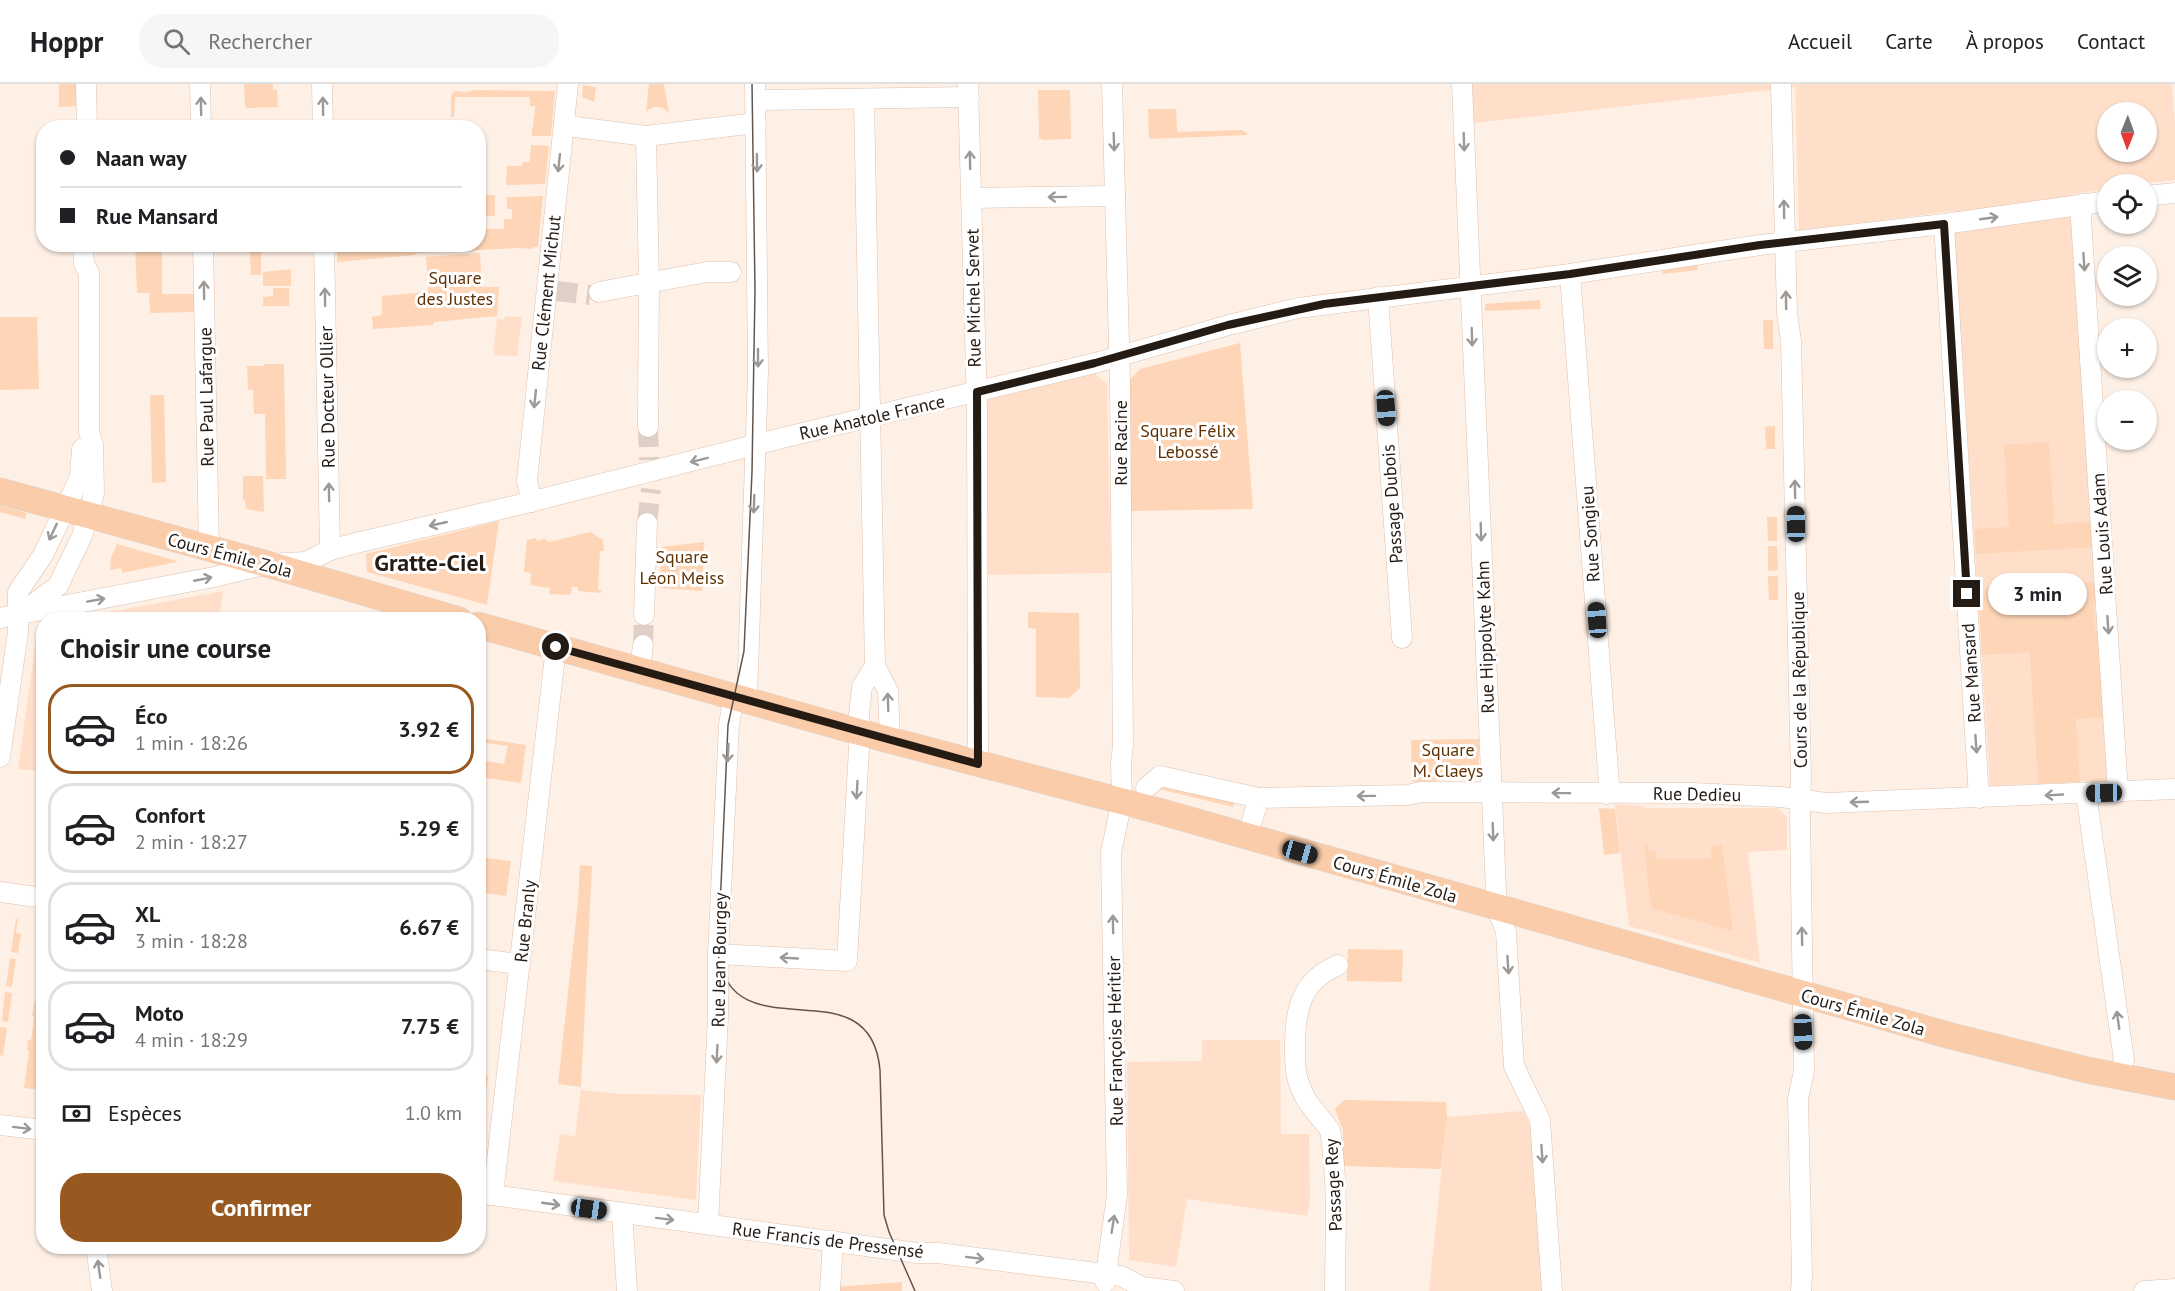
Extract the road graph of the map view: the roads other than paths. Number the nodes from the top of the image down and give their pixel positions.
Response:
1 (86, 84) edge
2 (201, 84) edge
3 (322, 84) edge
4 (568, 84) edge
5 (1112, 84) edge
6 (1462, 84) edge
7 (1781, 84) edge
8 (968, 90) edge
9 (755, 92) edge
10 (864, 99) junction
11 (87, 120) edge
12 (201, 120) edge
13 (323, 120) edge
14 (564, 123) junction
15 (756, 123) junction
16 (646, 136) junction
17 (2175, 193) edge
18 (2157, 195) edge
19 (1115, 196) junction
20 (971, 198) junction
21 (2097, 202) edge
22 (2083, 204) junction
23 (1944, 224) junction
24 (1785, 242) junction
25 (83, 252) edge
26 (203, 252) edge
27 (324, 252) edge
28 (759, 272) junction
29 (1570, 274) junction
30 (649, 282) junction
31 (1471, 287) junction
32 (599, 292) tunnel mouth
33 (1378, 297) junction
34 (1118, 356) junction
35 (977, 392) junction
36 (871, 417) junction
37 (648, 428) tunnel mouth
38 (756, 446) junction
39 (0, 491) edge
40 (531, 502) junction
41 (76, 512) junction
42 (648, 524) tunnel mouth
43 (209, 549) junction
44 (330, 550) junction
45 (43, 555) junction
46 (267, 564) junction
47 (52, 601) junction
48 (432, 612) edge
49 (644, 615) tunnel mouth
50 (9, 616) edge
51 (486, 627) edge
52 (1402, 638) dead end
53 (556, 647) junction
54 (875, 666) junction
55 (740, 697) junction
56 (859, 732) junction
57 (890, 740) junction
58 (0, 757) edge
59 (978, 764) junction
60 (1146, 788) dead end
61 (2175, 789) edge
62 (1492, 792) junction
63 (2118, 792) junction
64 (2086, 793) junction
65 (1606, 794) junction
66 (1259, 798) junction
67 (1979, 798) junction
68 (1800, 800) junction
69 (1122, 801) junction
70 (1247, 837) junction
71 (0, 892) edge
72 (36, 897) edge
73 (1497, 908) junction
74 (717, 954) junction
75 (486, 960) edge
76 (520, 964) junction
77 (1338, 965) dead end
78 (1801, 994) junction
79 (2120, 1077) junction
80 (2175, 1087) edge
81 (0, 1125) edge
82 (36, 1129) edge
83 (486, 1194) edge
84 (622, 1214) junction
85 (708, 1224) junction
86 (833, 1241) junction
87 (97, 1254) edge
88 (1105, 1278) junction
89 (1802, 1283) edge
90 (2175, 1289) edge
91 (102, 1291) edge
92 (627, 1291) edge
93 (830, 1291) edge
94 (1168, 1291) edge
95 (1335, 1291) edge
96 (1552, 1291) edge
97 (2144, 1291) edge

1 - 11 street
12 -> 2 street
13 -> 3 street
4 - 14 street, Rue Clément Michut
5 -> 19 street, Rue Racine
6 -> 31 street, Rue Hippolyte Kahn
24 -> 7 street, Cours de la République
8 - 10 street
20 -> 8 street, Rue Michel Servet
9 - 10 street
9 - 15 street, Rue Jean Bourgey
10 - 36 street
14 - 16 street
14 -> 40 street, Rue Clément Michut
15 - 16 street
15 -> 28 street, Rue Jean Bourgey
16 - 30 street
17 - 18 street
19 -> 20 street
19 - 34 street, Rue Racine
20 - 35 street, Rue Michel Servet
21 - 22 street, Rue Anatole France
23 -> 22 street, Rue Anatole France
22 -> 63 street, Rue Louis Adam
23 - 24 street, Rue Anatole France
23 -> 67 street, Rue Mansard
24 - 29 street, Rue Anatole France
68 -> 24 street, Cours de la République
25 - 41 street
43 -> 26 street, Rue Paul Lafargue
44 -> 27 street, Rue Docteur Ollier
28 - 30 street
28 -> 38 street, Rue Jean Bourgey
29 - 31 street, Rue Anatole France
29 - 65 street, Rue Songieu
30 - 32 street
30 - 37 street
31 - 33 street, Rue Anatole France
31 -> 62 street, Rue Hippolyte Kahn
33 - 34 street, Rue Anatole France
33 - 52 street, Passage Dubois
34 - 35 street, Rue Anatole France
34 - 69 street, Rue Racine
35 - 36 street, Rue Anatole France
35 - 59 street, Rue Michel Servet
36 - 38 street, Rue Anatole France
36 - 54 street
38 -> 40 street, Rue Anatole France
38 -> 55 street, Rue Jean Bourgey
39 - 41 main road, Cours Émile Zola
40 -> 44 street, Rue Anatole France
41 - 43 main road, Cours Émile Zola
41 -> 45 street
41 - 47 street
42 - 49 street
43 - 46 main road, Cours Émile Zola
44 - 46 street, Rue Anatole France
45 - 47 street
45 - 50 street
47 -> 46 street, Rue Anatole France
46 - 48 main road, Cours Émile Zola
47 - 50 street, Rue Anatole France
50 - 58 street
51 - 53 main road, Cours Émile Zola
53 - 55 main road, Cours Émile Zola
53 - 76 street, Rue Branly
54 - 56 street
57 -> 54 street
55 - 56 main road, Cours Émile Zola
55 -> 74 street, Rue Jean Bourgey
56 - 57 main road, Cours Émile Zola
56 -> 74 street
57 - 59 main road, Cours Émile Zola
59 - 69 main road, Cours Émile Zola
60 - 66 street, Rue Dedieu
61 - 63 street, Rue Dedieu
65 -> 62 street, Rue Dedieu
62 -> 66 street, Rue Dedieu
62 -> 73 street, Rue Hippolyte Kahn
63 - 64 street, Rue Dedieu
64 -> 67 street, Rue Dedieu
79 -> 64 street
65 - 68 street, Rue Dedieu
66 - 70 street
67 -> 68 street, Rue Dedieu
78 -> 68 street, Cours de la République
69 - 70 main road, Cours Émile Zola
88 -> 69 street, Rue Françoise Héritier
70 - 73 main road, Cours Émile Zola
71 - 72 street
73 - 78 main road, Cours Émile Zola
73 -> 96 street, Rue Hippolyte Kahn
74 -> 85 street, Rue Jean Bourgey
75 - 76 street
76 - 83 street, Rue Branly
77 - 95 street, Passage Rey
78 - 79 main road, Cours Émile Zola
78 - 89 street, Cours de la République
79 - 80 main road, Cours Émile Zola
81 -> 82 street
83 -> 84 street, Rue Francis de Pressensé
84 -> 85 street, Rue Francis de Pressensé
84 - 92 street
85 - 86 street, Rue Francis de Pressensé
86 -> 88 street, Rue Francis de Pressensé
86 - 93 street
91 -> 87 street
88 - 94 street, Rue Francis de Pressensé
90 - 97 street

